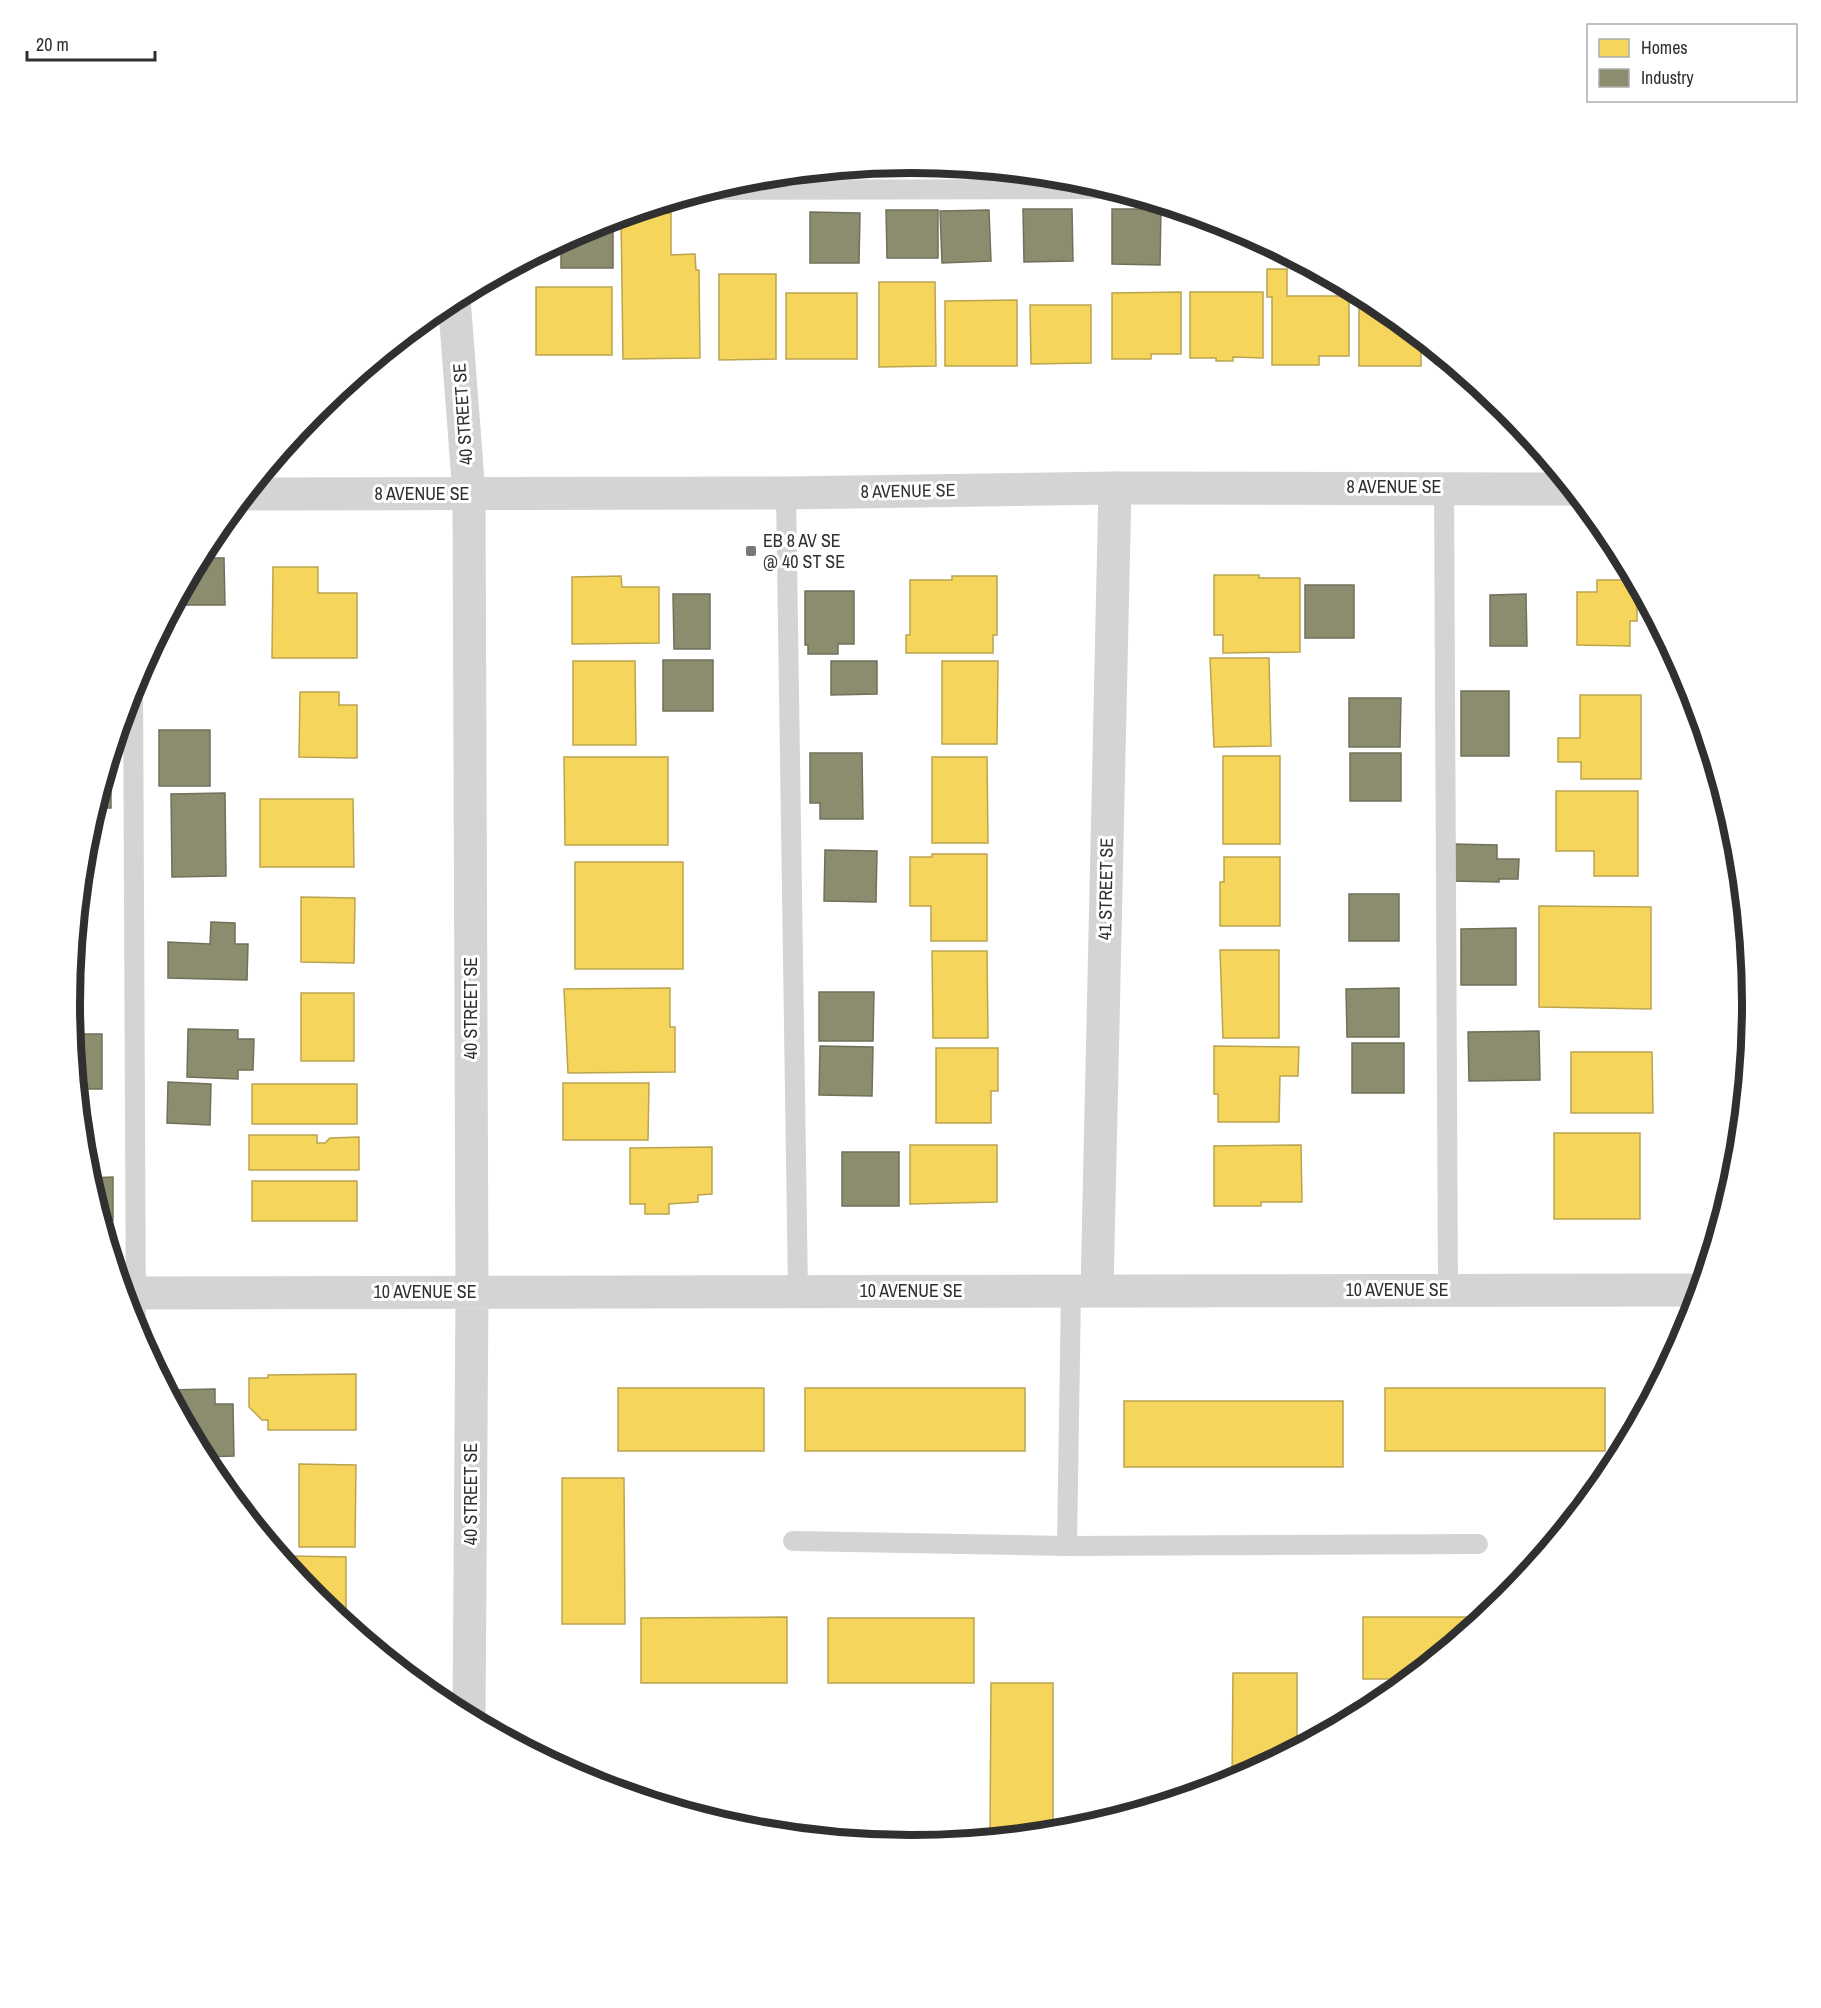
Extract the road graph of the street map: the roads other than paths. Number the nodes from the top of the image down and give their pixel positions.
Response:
1 (1073, 189) edge
2 (744, 190) edge
3 (455, 309) edge
4 (1444, 487) junction
5 (1115, 488) junction
6 (1562, 489) edge
7 (786, 493) junction
8 (254, 494) edge
9 (469, 494) junction
10 (133, 713) edge
11 (129, 1285) edge
12 (1449, 1290) junction
13 (1690, 1290) edge
14 (1084, 1291) junction
15 (472, 1292) junction
16 (798, 1292) junction
17 (132, 1293) edge
18 (793, 1541) dead end
19 (1478, 1544) dead end
20 (1067, 1546) junction
21 (469, 1708) edge

1 - 2 lane
3 - 9 street, 40 STREET SE
4 - 5 street, 8 AVENUE SE
4 - 6 street, 8 AVENUE SE
4 - 12 lane
5 - 7 street, 8 AVENUE SE
5 - 14 street, 41 STREET SE
7 - 9 street, 8 AVENUE SE
7 - 16 lane
8 - 9 street, 8 AVENUE SE
9 - 15 street, 40 STREET SE
10 - 11 lane
12 - 13 street, 10 AVENUE SE
12 - 14 street, 10 AVENUE SE
14 - 16 street, 10 AVENUE SE
14 - 20 lane
15 - 16 street, 10 AVENUE SE
15 - 17 street, 10 AVENUE SE
15 - 21 street, 40 STREET SE
18 - 20 lane
19 - 20 lane

